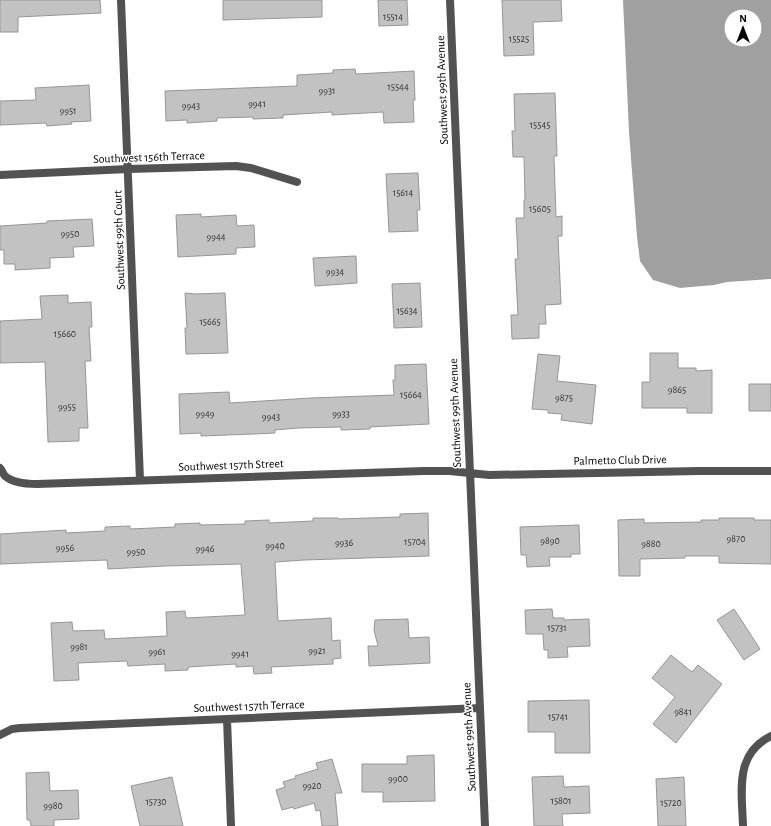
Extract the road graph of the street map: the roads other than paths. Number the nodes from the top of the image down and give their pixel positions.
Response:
1 (121, 0) edge
2 (450, 0) edge
3 (128, 169) junction
4 (0, 175) edge
5 (296, 182) dead end
6 (0, 468) edge
7 (771, 471) edge
8 (470, 473) junction
9 (140, 480) junction
10 (480, 708) junction
11 (227, 719) junction
12 (0, 735) edge
13 (771, 736) edge
14 (232, 826) edge
15 (486, 826) edge
16 (743, 826) edge

1 - 3 street, Southwest 99th Court
2 - 8 street, Southwest 99th Avenue
3 - 4 street, Southwest 156th Terrace
3 - 5 street, Southwest 156th Terrace
3 - 9 street, Southwest 99th Court
6 - 9 street, Southwest 157th Street
7 - 8 street, Palmetto Club Drive
8 - 9 street, Southwest 157th Street
8 - 10 street, Southwest 99th Avenue
10 - 11 street, Southwest 157th Terrace
10 - 15 street, Southwest 99th Avenue
11 - 12 street, Southwest 157th Terrace
11 - 14 street
13 - 16 street

